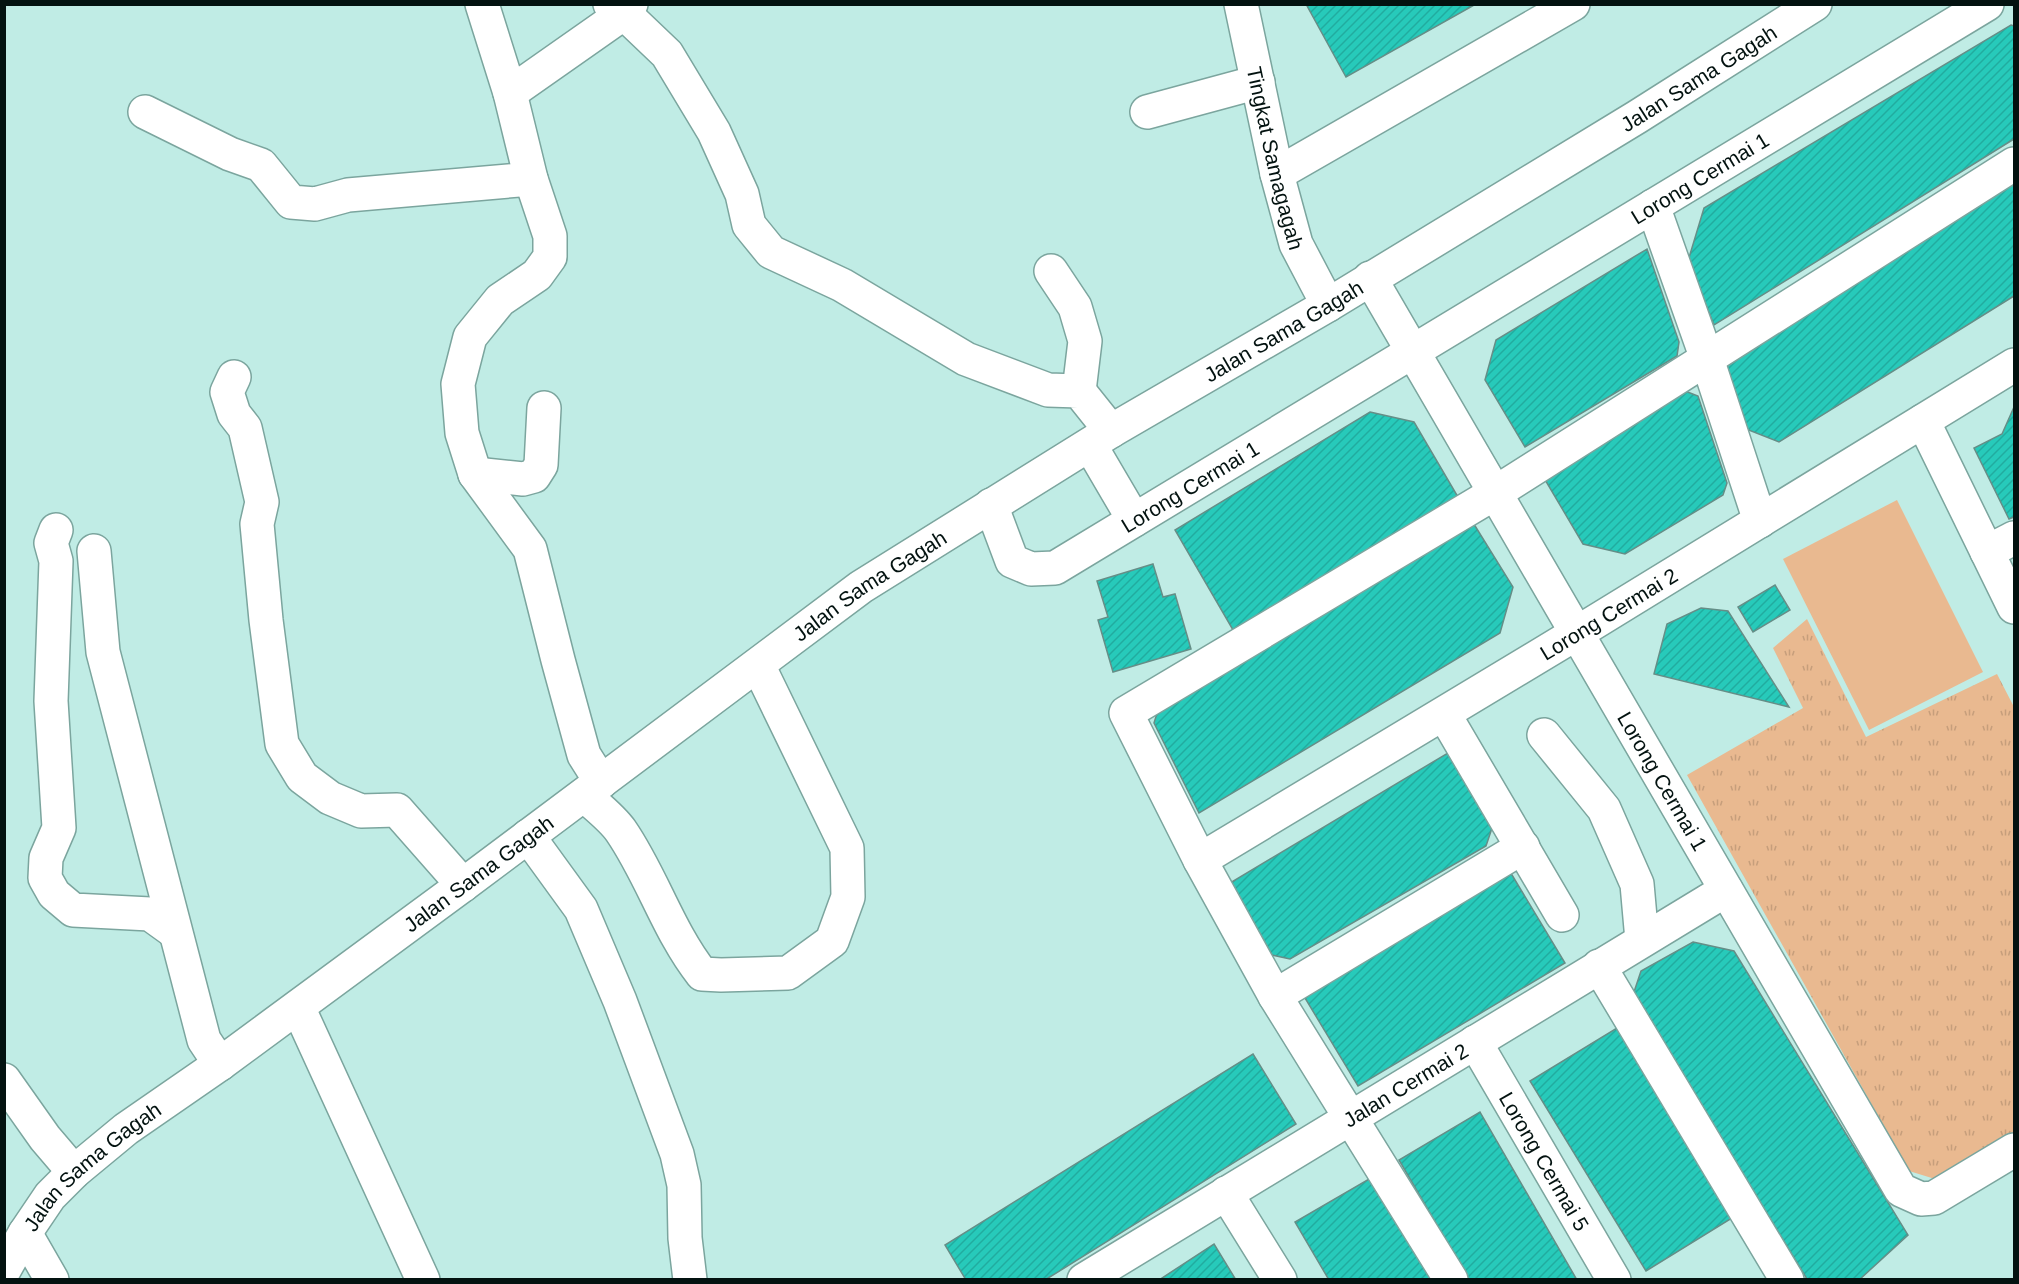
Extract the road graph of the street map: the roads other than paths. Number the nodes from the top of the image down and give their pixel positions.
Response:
1 (482, 4) edge
2 (1573, 4) edge
3 (1815, 4) edge
4 (1988, 4) edge
5 (1245, 6) edge
6 (622, 7) edge
7 (1258, 82) junction
8 (510, 93) junction
9 (145, 112) dead end
10 (1147, 112) dead end
11 (2014, 164) edge
12 (1277, 174) junction
13 (531, 179) junction
14 (1653, 206) junction
15 (1051, 271) dead end
16 (1370, 278) junction
17 (1328, 305) junction
18 (1413, 351) junction
19 (1707, 358) junction
20 (2014, 365) edge
21 (234, 377) dead end
22 (1079, 391) junction
23 (544, 408) dead end
24 (1923, 421) junction
25 (1101, 438) junction
26 (476, 474) junction
27 (1495, 493) junction
28 (991, 506) junction
29 (1134, 520) junction
30 (1760, 521) junction
31 (56, 530) dead end
32 (2001, 545) edge
33 (94, 550) dead end
34 (2014, 607) edge
35 (1577, 633) junction
36 (758, 665) junction
37 (1444, 714) junction
38 (1544, 735) dead end
39 (593, 789) junction
40 (528, 836) junction
41 (1523, 847) junction
42 (1200, 860) junction
43 (463, 885) junction
44 (1726, 890) junction
45 (1562, 915) dead end
46 (175, 932) junction
47 (1642, 940) junction
48 (1599, 966) junction
49 (1275, 996) junction
50 (297, 1007) junction
51 (1475, 1042) junction
52 (220, 1064) junction
53 (4, 1080) edge
54 (1351, 1118) junction
55 (2014, 1150) edge
56 (74, 1172) junction
57 (1226, 1193) junction
58 (25, 1233) junction
59 (4, 1270) edge
60 (1104, 1275) edge
61 (52, 1280) edge
62 (423, 1280) edge
63 (690, 1280) edge
64 (1280, 1280) edge
65 (1451, 1280) edge
66 (1614, 1280) edge
67 (1787, 1280) edge

1 - 8 street
2 - 12 street
3 - 16 street, Jalan Sama Gagah
4 - 14 street, Lorong Cermai 1
5 - 7 street, Tingkat Samagagah
6 - 8 street
6 - 22 street
7 - 10 street
7 - 12 street, Tingkat Samagagah
8 - 13 street
9 - 13 street
11 - 19 street
12 - 17 street, Tingkat Samagagah
13 - 26 street
14 - 18 street, Lorong Cermai 1
14 - 19 street
15 - 22 street
16 - 17 street, Jalan Sama Gagah
16 - 18 street, Lorong Cermai 1
17 - 25 street, Jalan Sama Gagah
18 - 27 street, Lorong Cermai 1
18 - 29 street, Lorong Cermai 1
19 - 27 street
19 - 30 street
20 - 24 street, Lorong Cermai 2
21 - 43 street
22 - 25 street
23 - 26 street
24 - 30 street, Lorong Cermai 2
24 - 32 street
25 - 28 street, Jalan Sama Gagah
25 - 29 street
26 - 39 street
27 - 35 street, Lorong Cermai 1
27 - 42 street
28 - 29 street, Lorong Cermai 1
28 - 36 street, Jalan Sama Gagah
30 - 35 street, Lorong Cermai 2
31 - 46 street
32 - 34 street
33 - 46 street
35 - 37 street, Lorong Cermai 2
35 - 44 street, Lorong Cermai 1
36 - 39 street, Jalan Sama Gagah
36 - 39 street
37 - 41 street
37 - 42 street, Lorong Cermai 2
38 - 47 street
39 - 40 street, Jalan Sama Gagah
40 - 43 street, Jalan Sama Gagah
40 - 63 street
41 - 45 street
41 - 49 street
42 - 49 street
43 - 50 street, Jalan Sama Gagah
44 - 47 street, Jalan Cermai 2
44 - 55 street, Lorong Cermai 1
46 - 52 street
47 - 48 street, Jalan Cermai 2
48 - 51 street, Jalan Cermai 2
48 - 67 street
49 - 54 street
50 - 52 street, Jalan Sama Gagah
50 - 62 street
51 - 54 street, Jalan Cermai 2
51 - 66 street, Lorong Cermai 5
52 - 56 street, Jalan Sama Gagah
53 - 56 street
54 - 57 street, Jalan Cermai 2
54 - 65 street
56 - 58 street, Jalan Sama Gagah
57 - 60 street, Jalan Cermai 2
57 - 64 street
58 - 59 street, Jalan Sama Gagah
58 - 61 street

